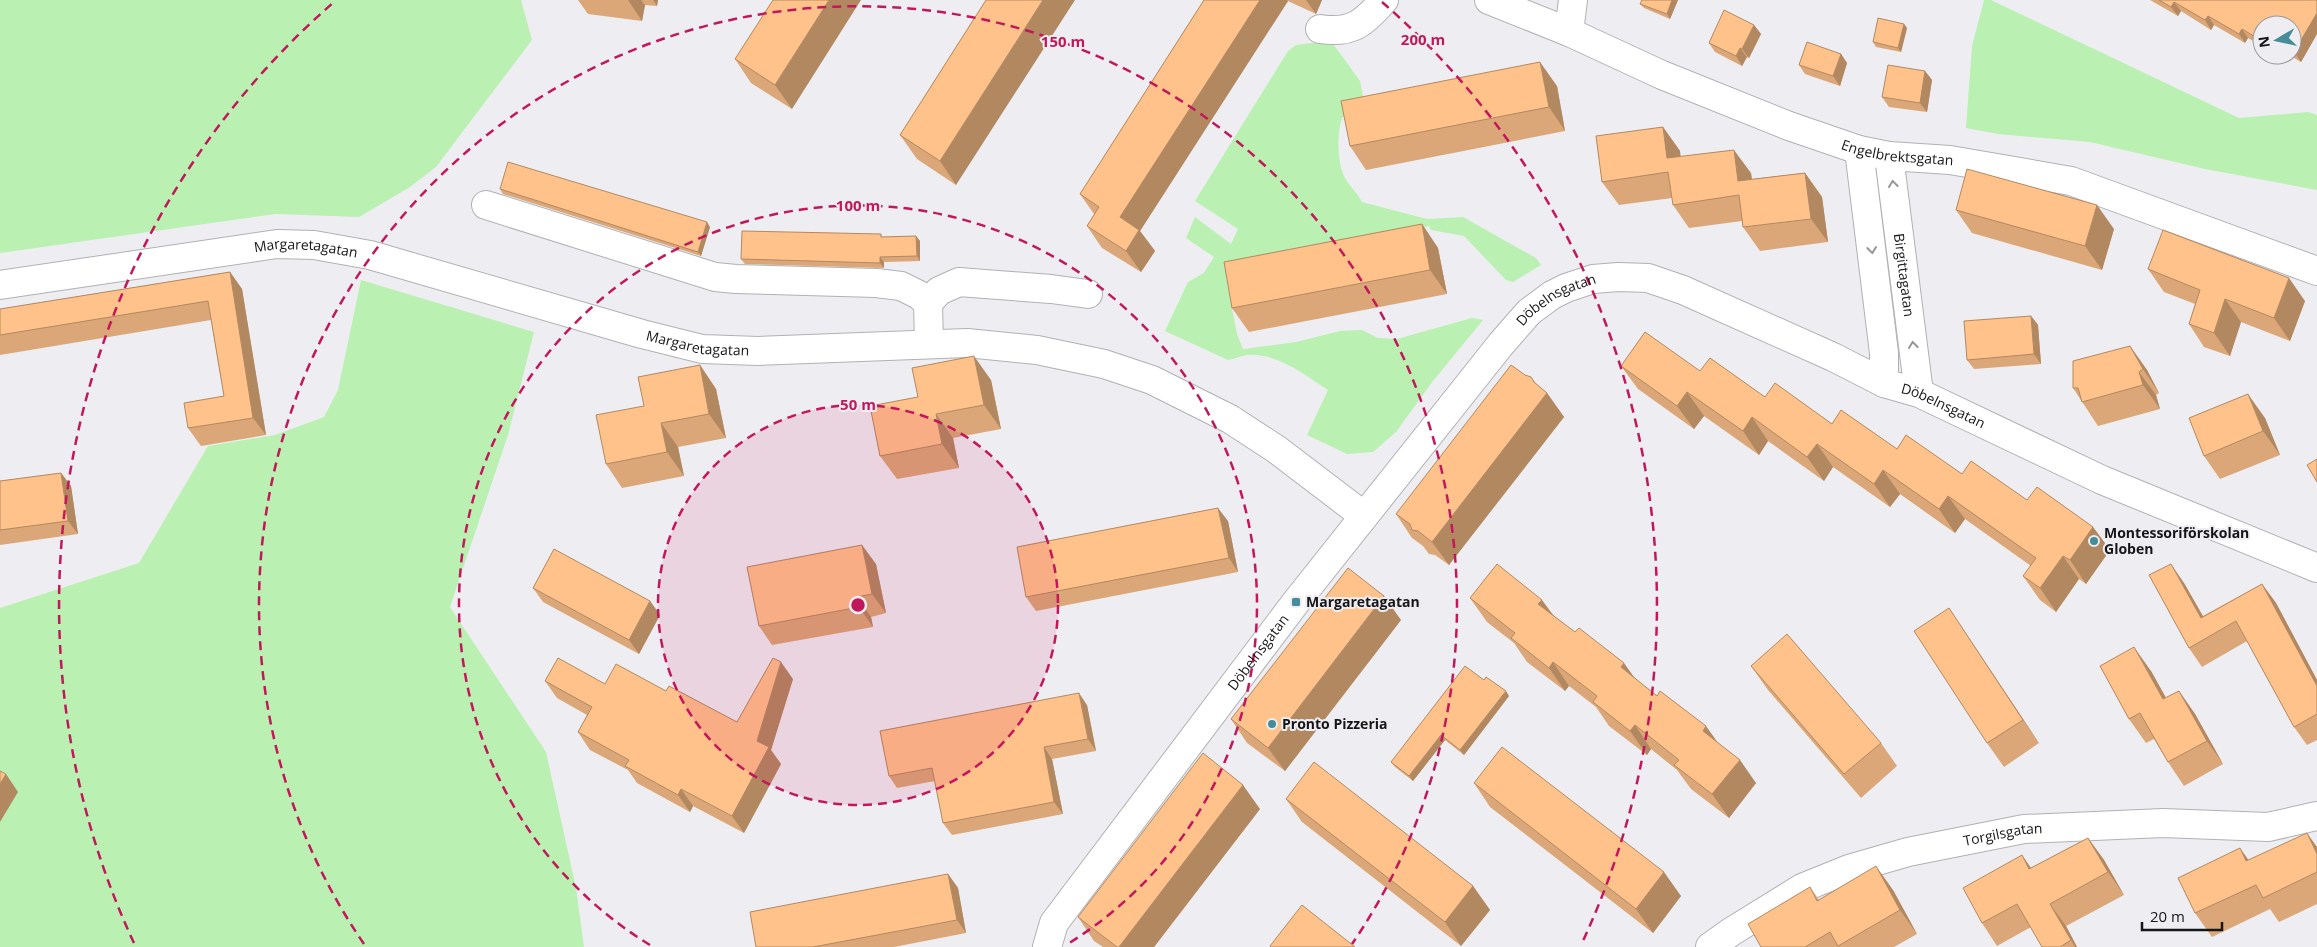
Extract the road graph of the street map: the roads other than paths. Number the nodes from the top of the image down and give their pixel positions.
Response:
1 (1384, 0) edge
2 (1489, 0) edge
3 (1574, 0) edge
4 (1320, 29) dead end
5 (1569, 32) junction
6 (1859, 150) junction
7 (1890, 156) junction
8 (486, 205) dead end
9 (2317, 271) edge
10 (0, 286) edge
11 (1088, 294) dead end
12 (928, 303) junction
13 (929, 344) junction
14 (1884, 383) junction
15 (1919, 393) junction
16 (1364, 516) junction
17 (2317, 568) edge
18 (2317, 816) edge
19 (1047, 947) edge
20 (1710, 947) edge

1 - 4 street
2 - 5 street, Engelbrektsgatan
3 - 5 street
5 - 6 street, Engelbrektsgatan
6 - 7 street, Engelbrektsgatan
6 -> 14 street, Birgittagatan
7 - 9 street, Engelbrektsgatan
15 -> 7 street, Birgittagatan
8 - 12 street
10 - 13 street, Margaretagatan
11 - 12 street
12 - 13 street
13 - 16 street, Margaretagatan
14 - 15 street, Döbelnsgatan
14 - 16 street, Döbelnsgatan
15 - 17 street, Döbelnsgatan
16 - 19 street, Döbelnsgatan
18 - 20 street, Torgilsgatan

